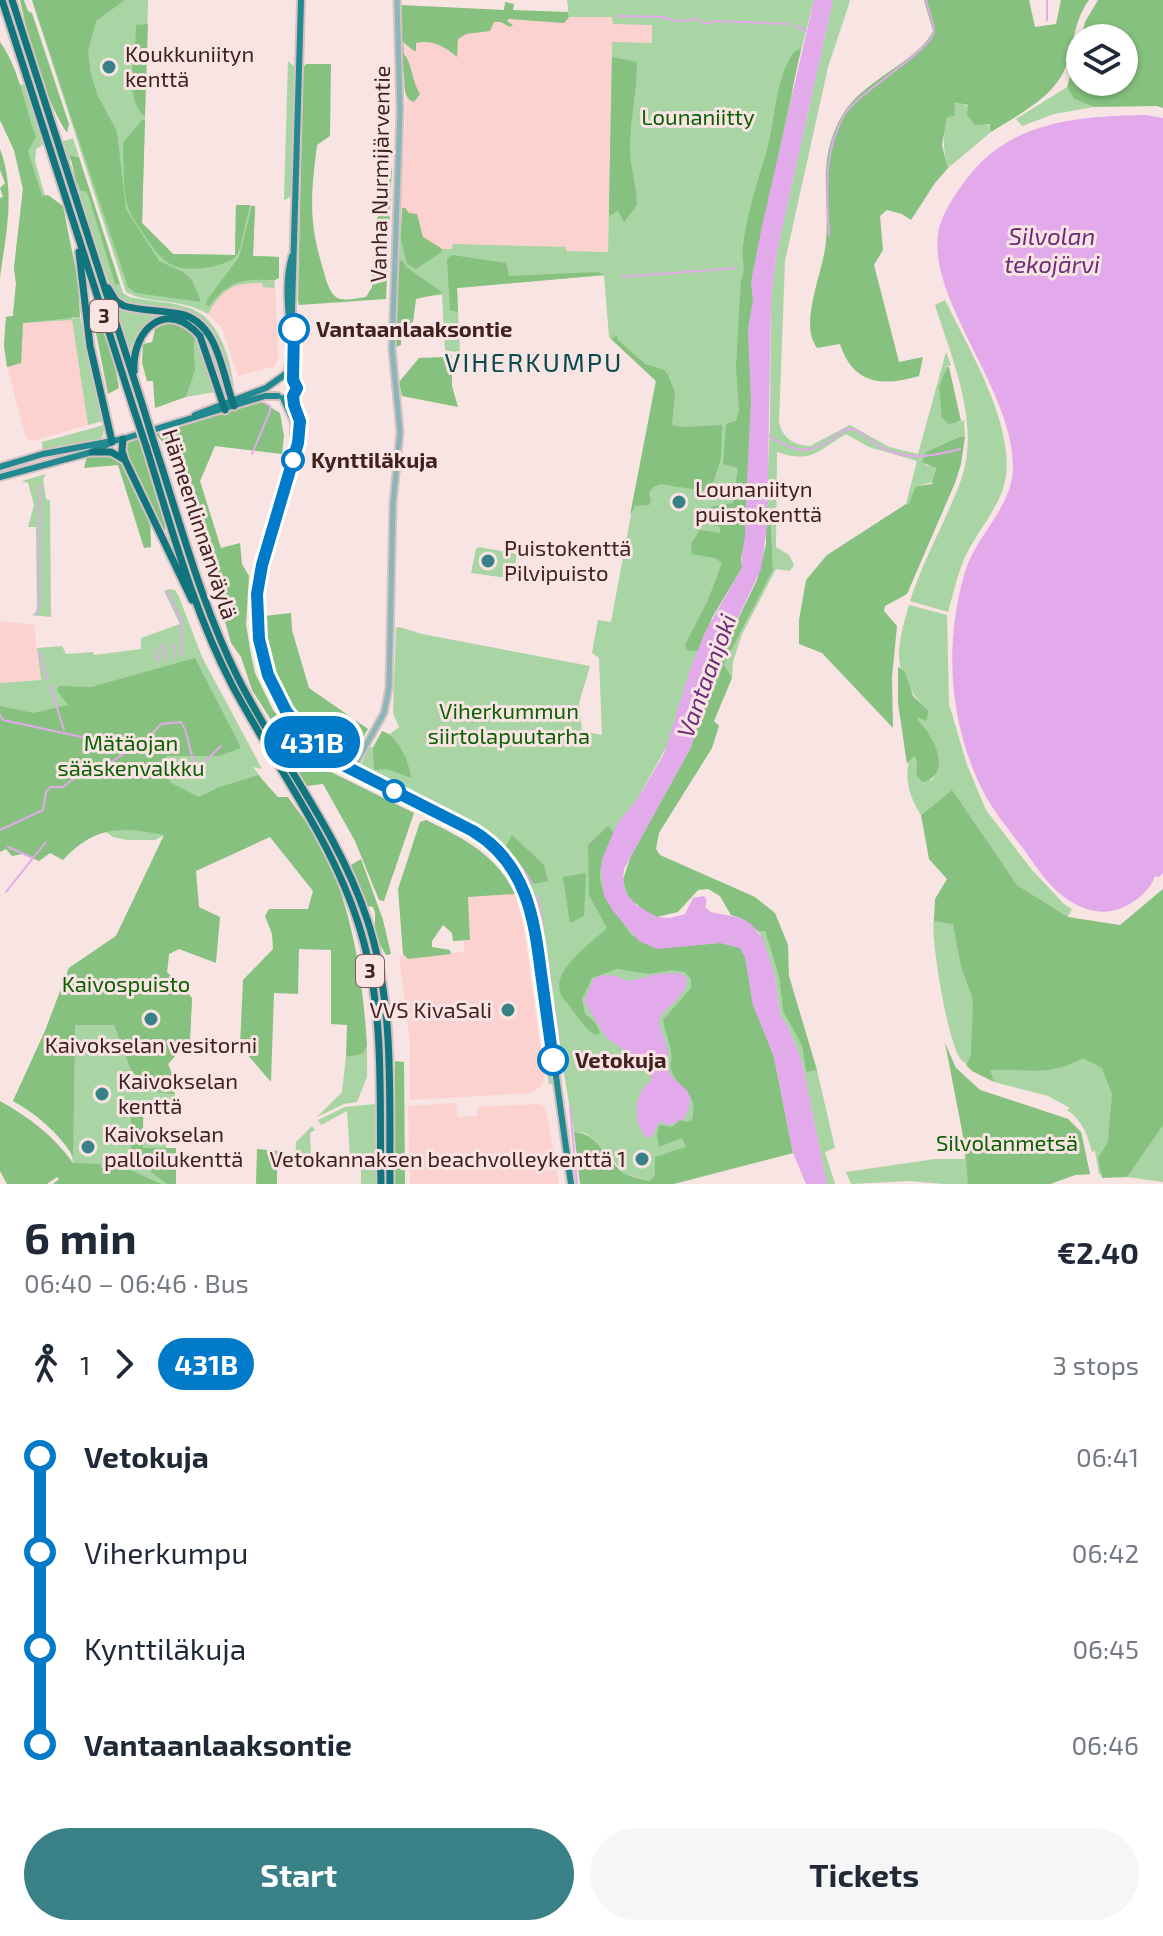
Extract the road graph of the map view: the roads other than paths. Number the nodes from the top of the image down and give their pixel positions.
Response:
1 (2, 0) edge
2 (12, 0) edge
3 (301, 0) edge
4 (397, 0) edge
5 (74, 222) junction
6 (293, 253) junction
7 (98, 269) junction
8 (284, 378) junction
9 (293, 380) junction
10 (277, 383) junction
11 (136, 385) junction
12 (293, 396) junction
13 (281, 397) junction
14 (233, 404) junction
15 (224, 407) junction
16 (138, 409) junction
17 (123, 439) junction
18 (112, 442) junction
19 (150, 444) junction
20 (92, 452) junction
21 (294, 452) junction
22 (125, 460) junction
23 (0, 467) edge
24 (0, 477) edge
25 (211, 638) junction
26 (352, 770) junction
27 (381, 1184) edge
28 (390, 1184) edge
29 (571, 1184) edge

1 - 5 highway, Hämeenlinnanväylä / 3
2 - 7 highway, Hämeenlinnanväylä / 3
3 - 6 main road
4 - 26 street, Vanha Nurmijärventie
5 - 16 highway, Hämeenlinnanväylä / 3
5 - 18 highway
6 - 8 main road
6 - 9 main road
7 - 11 highway, Hämeenlinnanväylä / 3
7 - 14 highway
8 - 9 main road
8 - 10 main road
9 - 12 main road
10 - 13 main road
10 - 14 main road
11 - 15 highway
11 - 16 highway, Hämeenlinnanväylä / 3
12 - 13 main road
12 - 21 main road
13 - 14 main road
13 - 21 main road
14 - 15 main road
15 - 17 main road
16 - 19 highway, Hämeenlinnanväylä / 3, bridge
17 - 18 main road
17 - 22 highway
18 - 20 main road
18 - 23 main road
19 - 25 highway, Hämeenlinnanväylä / 3
19 - 28 highway, Hämeenlinnanväylä / 3
20 - 22 highway
20 - 24 main road
21 - 26 main road
22 - 25 highway
25 - 27 highway, Hämeenlinnanväylä / 3
26 - 29 main road

